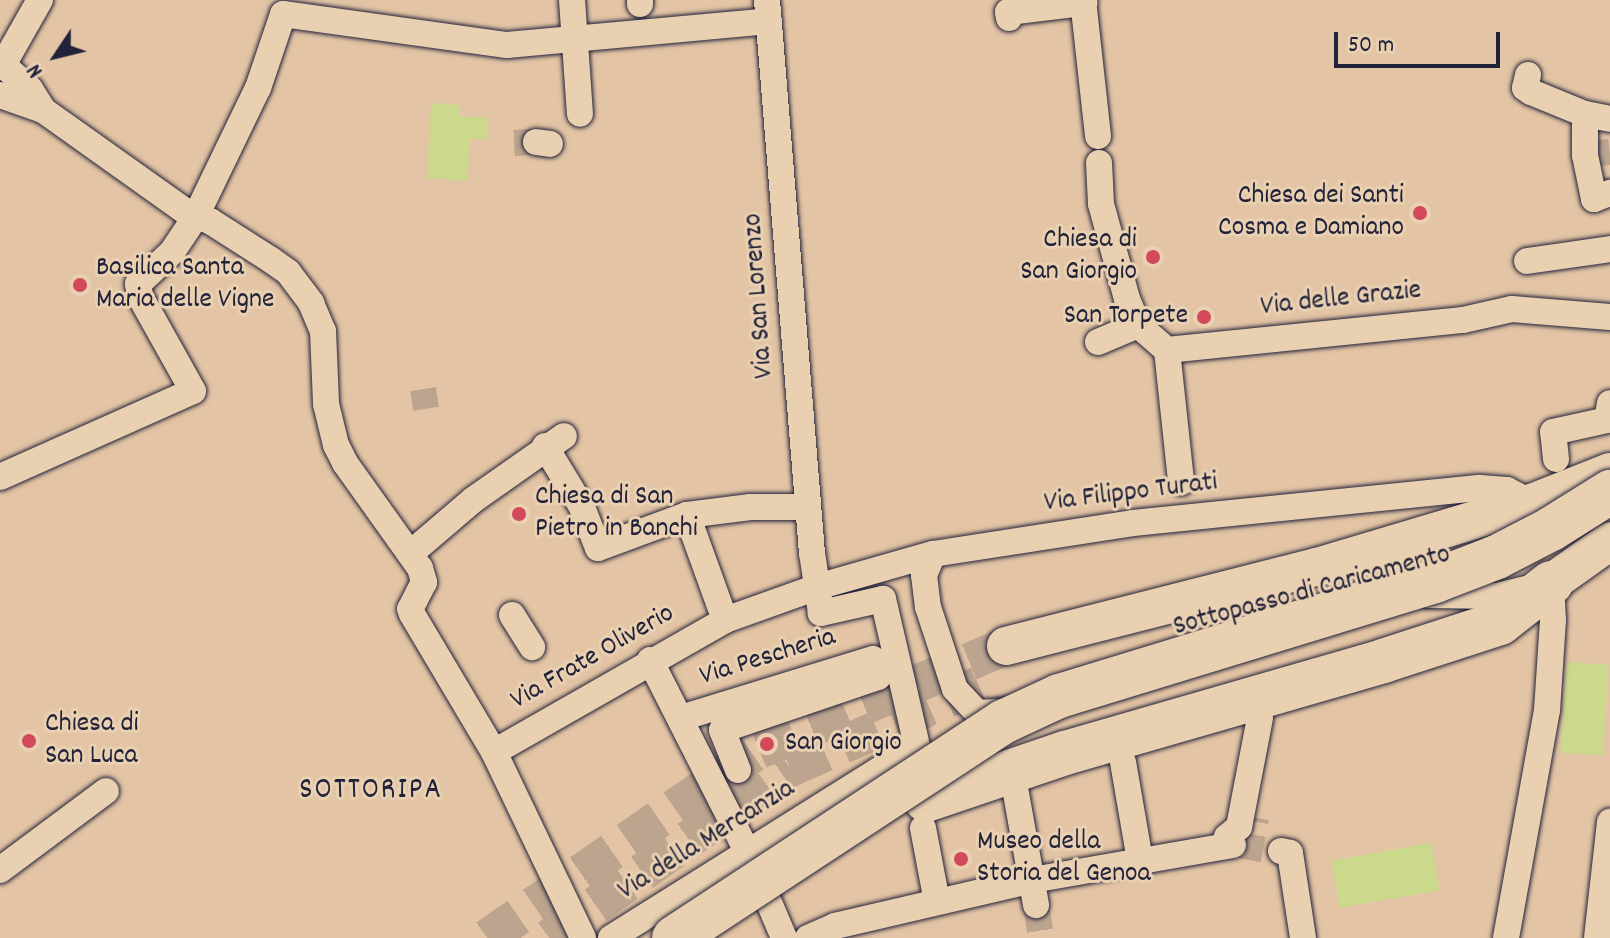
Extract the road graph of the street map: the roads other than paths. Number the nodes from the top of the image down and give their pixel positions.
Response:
1 (40, 0) edge
2 (572, 0) edge
3 (1083, 2) edge
4 (768, 10) edge
5 (1008, 15) dead end
6 (577, 41) junction
7 (2, 64) edge
8 (1528, 75) dead end
9 (0, 95) edge
10 (43, 110) junction
11 (580, 114) dead end
12 (1598, 116) edge
13 (1098, 136) dead end
14 (1099, 163) dead end
15 (1610, 193) edge
16 (190, 213) junction
17 (1610, 249) edge
18 (1527, 261) dead end
19 (1610, 317) edge
20 (1138, 325) junction
21 (1098, 342) dead end
22 (1167, 350) junction
23 (1610, 403) edge
24 (1556, 459) dead end
25 (1610, 472) edge
26 (0, 477) edge
27 (1610, 492) edge
28 (1610, 498) edge
29 (1184, 501) junction
30 (1532, 503) junction
31 (808, 507) junction
32 (687, 515) junction
33 (1610, 522) edge
34 (1610, 541) edge
35 (409, 550) junction
36 (933, 554) junction
37 (1551, 583) junction
38 (817, 587) junction
39 (512, 615) dead end
40 (725, 620) junction
41 (532, 647) dead end
42 (650, 660) junction
43 (681, 718) junction
44 (1260, 718) dead end
45 (494, 752) junction
46 (1123, 762) dead end
47 (738, 770) dead end
48 (1015, 788) dead end
49 (106, 791) dead end
50 (925, 814) junction
51 (1610, 822) edge
52 (1272, 849) dead end
53 (748, 853) junction
54 (1140, 860) junction
55 (0, 870) edge
56 (1034, 892) junction
57 (937, 902) junction
58 (583, 938) edge
59 (611, 938) edge
60 (674, 938) edge
61 (719, 938) edge
62 (784, 938) edge
63 (808, 938) edge
64 (1303, 938) edge
65 (1506, 938) edge
66 (1597, 938) edge

1 - 7 street
2 - 6 street
3 - 5 street
3 - 13 street
4 - 6 street
4 - 31 street, Via San Lorenzo
6 - 11 street
6 - 16 street
7 - 10 street
8 - 12 street
9 - 10 street
10 - 16 street
12 - 15 street
14 - 20 street
16 - 26 street
16 - 35 street
17 - 18 street
19 - 22 street, Via delle Grazie
20 - 21 street
20 - 22 street
22 - 29 street
23 - 24 street
25 - 30 main road, Sottopasso di Caricamento
27 - 60 highway, bridge
28 - 30 main road, Sottopasso di Caricamento
29 - 30 street, Via Filippo Turati
29 - 36 street, Via Filippo Turati
31 - 32 street
31 - 38 street, Via San Lorenzo
32 - 35 street
32 - 40 street
33 - 50 highway
34 - 37 main road
35 - 45 street
36 - 37 street
36 - 38 street, Via Filippo Turati
37 - 50 highway
37 - 65 street
38 - 40 street, Via Frate Oliverio
38 - 53 street, Via della Mercanzia
39 - 41 street
40 - 42 street, Via Frate Oliverio
42 - 43 street
42 - 45 street, Via Frate Oliverio
43 - 47 street, Via Pescheria
43 - 53 street
44 - 54 street
45 - 58 street
46 - 54 street
48 - 56 street
49 - 55 street
50 - 57 street
50 - 61 highway
51 - 66 street
52 - 64 street
53 - 59 street, Via della Mercanzia
53 - 62 street
54 - 56 street
56 - 57 street
57 - 63 street

